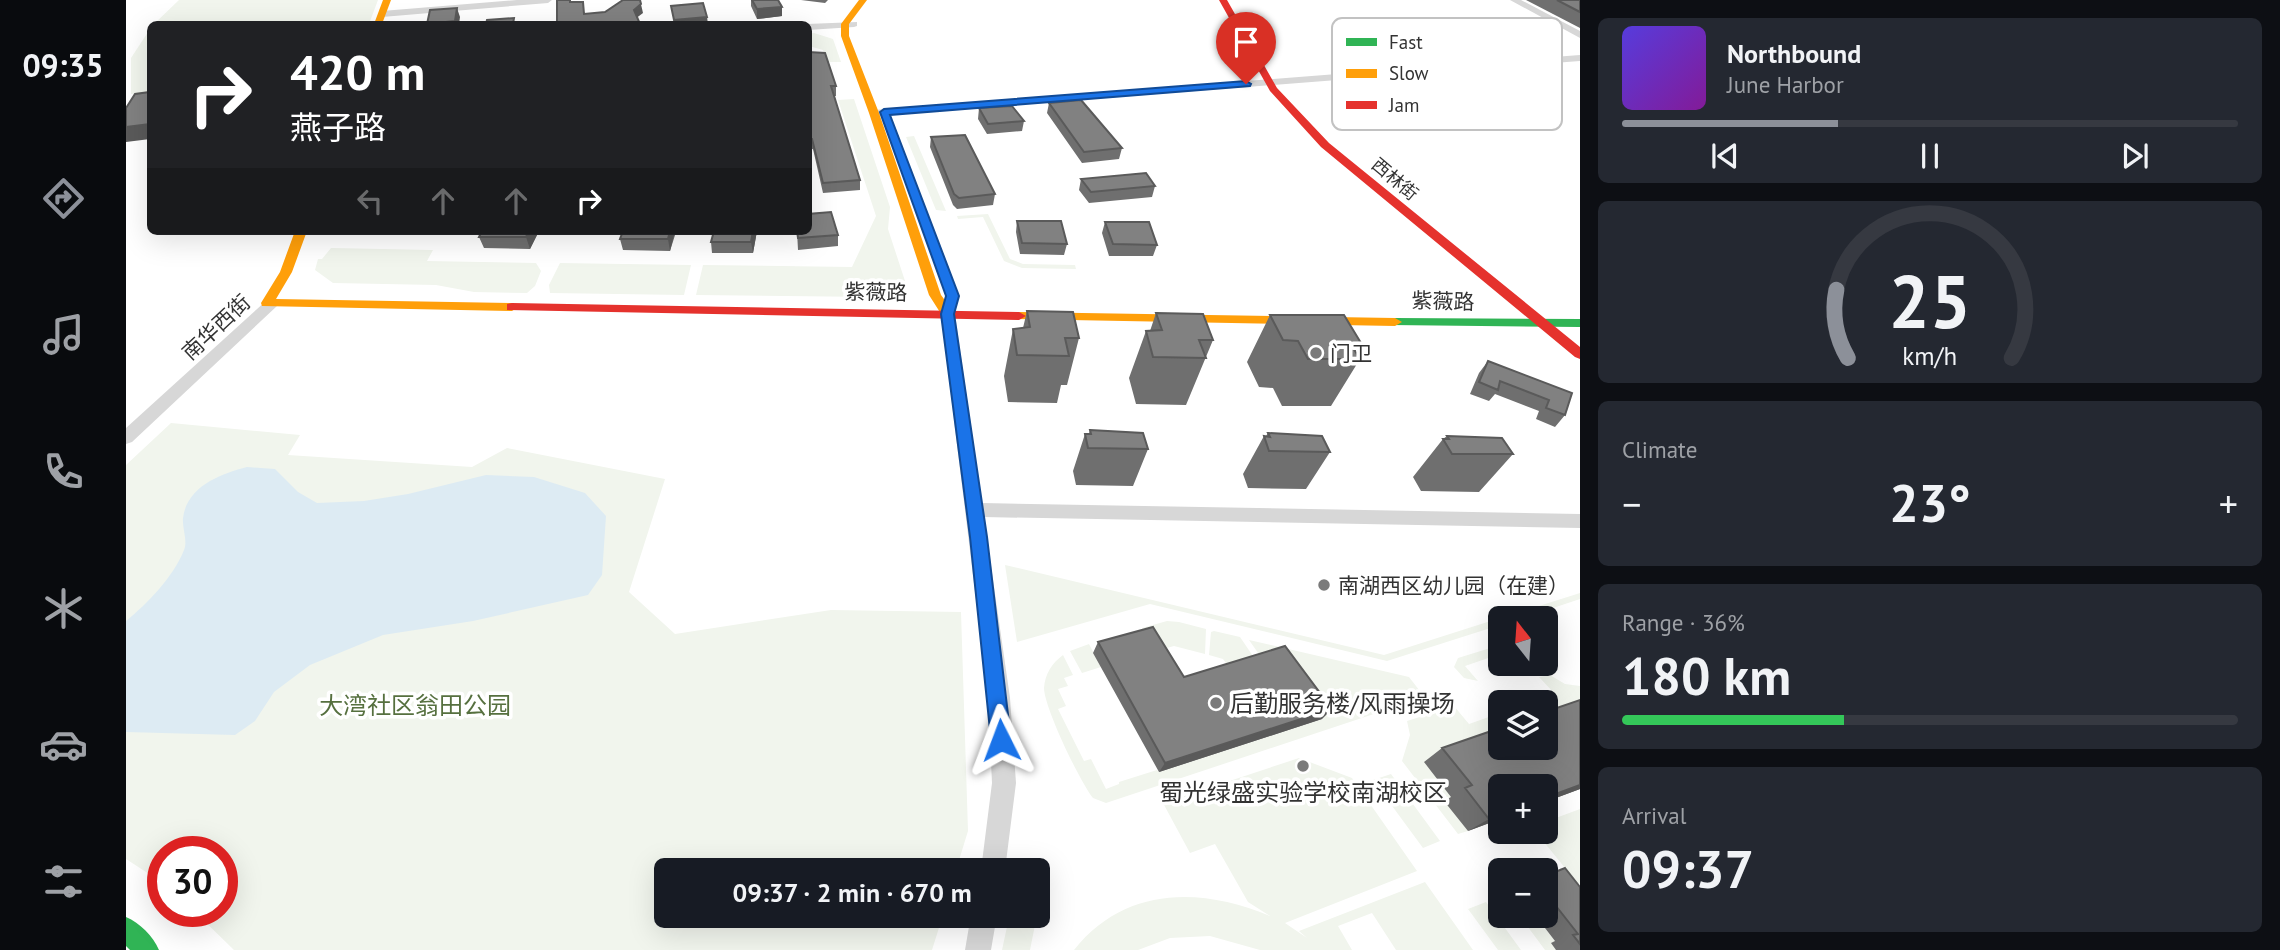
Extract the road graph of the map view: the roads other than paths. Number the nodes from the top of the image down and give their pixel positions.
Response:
1 (548, 0) edge
2 (863, 0) edge
3 (870, 0) edge
4 (1223, 0) edge
5 (1232, 0) edge
6 (1514, 0) edge
7 (387, 13) edge
8 (1548, 18) edge
9 (849, 24) junction
10 (1562, 25) edge
11 (812, 27) edge
12 (1580, 35) edge
13 (1580, 58) edge
14 (1562, 59) edge
15 (1332, 77) edge
16 (1274, 82) junction
17 (879, 113) junction
18 (299, 235) edge
19 (313, 235) edge
20 (277, 304) junction
21 (948, 314) junction
22 (1566, 329) edge
23 (1580, 354) edge
24 (126, 438) edge
25 (975, 510) junction
26 (1580, 521) edge
27 (995, 858) edge
28 (982, 928) edge
29 (126, 929) edge
30 (147, 950) edge
31 (978, 950) edge

1 - 7 street
2 - 9 main road
3 - 9 main road
4 - 16 main road, 西林街
5 - 16 main road, 西林街
6 - 8 street
9 - 11 street
9 - 17 main road
10 - 12 street
13 - 14 street
15 - 16 street
16 - 17 street
16 - 22 main road, 西林街
17 - 21 main road
18 - 20 main road, 南华西街
19 - 20 main road, 南华西街
20 - 21 main road, 紫薇路
20 - 24 street, 南华西街
21 - 22 main road, 紫薇路
21 - 25 street
22 - 23 main road, 西林街
25 - 26 street
25 - 27 street
28 - 31 street
29 - 30 main road

